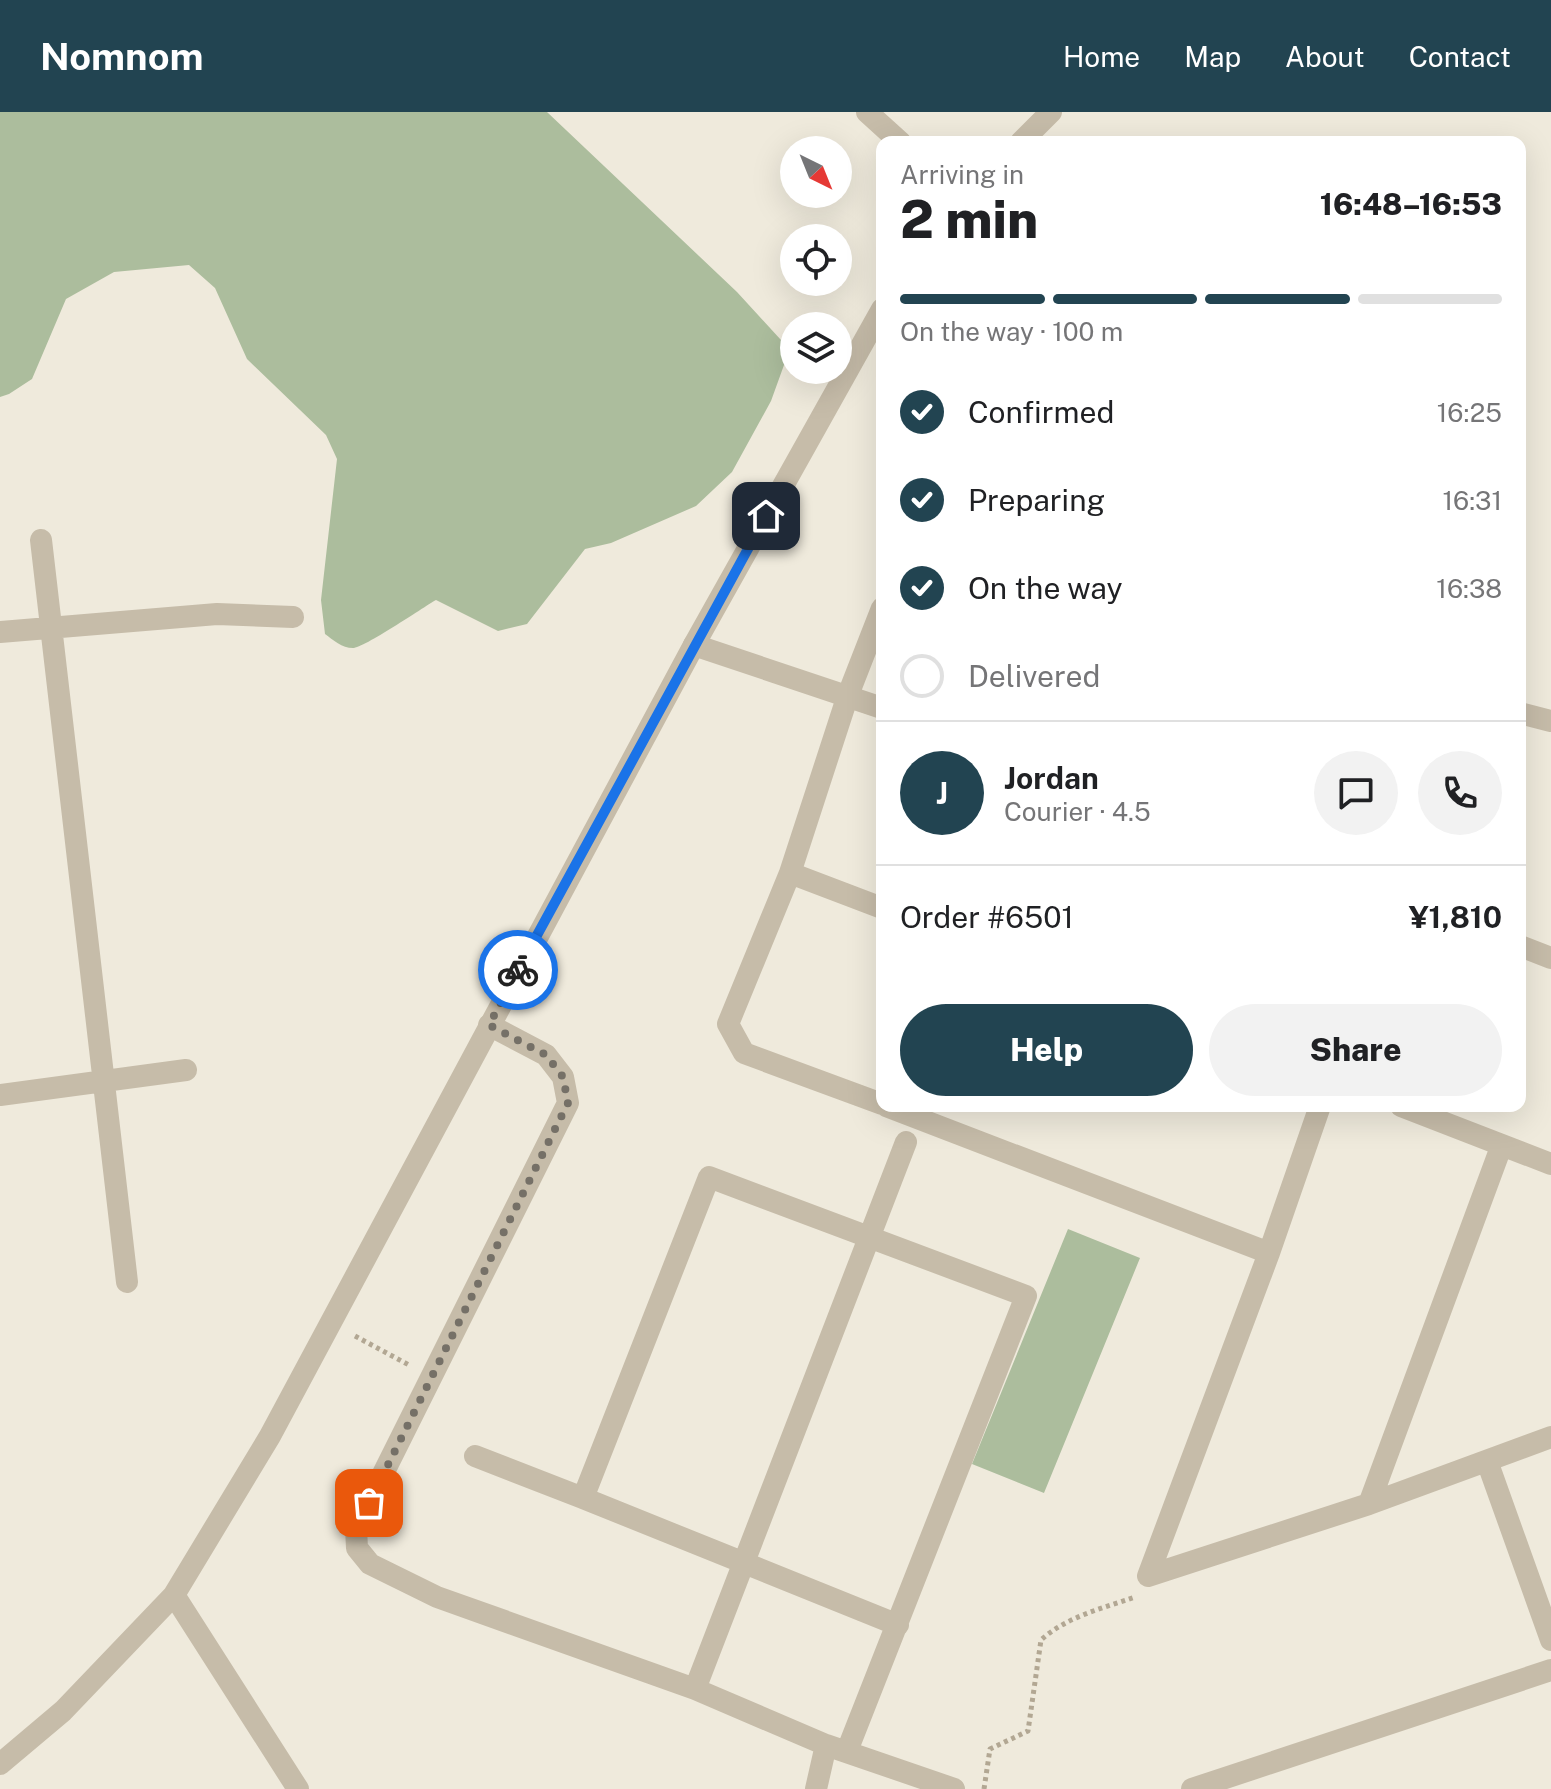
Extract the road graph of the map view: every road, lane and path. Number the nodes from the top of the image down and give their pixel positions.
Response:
1 (867, 112) edge
2 (1051, 112) edge
3 (893, 136) edge
4 (1027, 136) edge
5 (876, 320) edge
6 (41, 540) dead end
7 (293, 617) dead end
8 (876, 623) edge
9 (51, 626) junction
10 (0, 632) edge
11 (694, 645) junction
12 (848, 695) junction
13 (876, 706) edge
14 (1526, 715) edge
15 (1551, 721) edge
16 (790, 873) junction
17 (876, 906) edge
18 (1526, 948) edge
19 (1551, 958) edge
20 (489, 1025) junction
21 (186, 1070) dead end
22 (104, 1082) junction
23 (0, 1095) edge
24 (876, 1102) edge
25 (902, 1112) edge
26 (1318, 1112) edge
27 (1416, 1112) edge
28 (906, 1142) dead end
29 (1501, 1147) junction
30 (1551, 1164) edge
31 (868, 1237) junction
32 (1269, 1253) junction
33 (127, 1282) dead end
34 (330, 1322) junction
35 (431, 1377) junction
36 (1551, 1437) edge
37 (475, 1456) dead end
38 (1487, 1461) junction
39 (583, 1498) junction
40 (1369, 1504) junction
41 (744, 1562) junction
42 (1148, 1576) junction
43 (174, 1595) junction
44 (898, 1625) junction
45 (1551, 1640) edge
46 (1551, 1670) edge
47 (695, 1689) junction
48 (837, 1748) junction
49 (0, 1764) edge
50 (298, 1789) edge
51 (816, 1789) edge
52 (954, 1789) edge
53 (984, 1789) edge
54 (1192, 1789) edge

1 - 3 street
2 - 4 street
5 - 11 street
6 - 9 street
7 - 9 street
8 - 12 street
9 - 10 street
9 - 22 street
11 - 12 street
11 - 20 street
12 - 13 street
12 - 16 street
14 - 15 street
16 - 17 street
16 - 24 street
18 - 19 street
20 - 34 street
20 - 35 street
21 - 22 street
22 - 23 street
22 - 33 street
25 - 32 street
26 - 32 street
27 - 29 street
28 - 31 street
29 - 30 street
29 - 40 street
31 - 39 street
31 - 41 street
31 - 44 street
32 - 42 street
34 - 35 path
34 - 43 street
35 - 47 street
36 - 38 street
37 - 39 street
38 - 40 street
38 - 45 street
39 - 41 street
40 - 42 street
41 - 44 street
41 - 47 street
42 - 53 path
43 - 49 street
43 - 50 street
44 - 48 street
46 - 54 street
47 - 48 street
48 - 51 street
48 - 52 street

